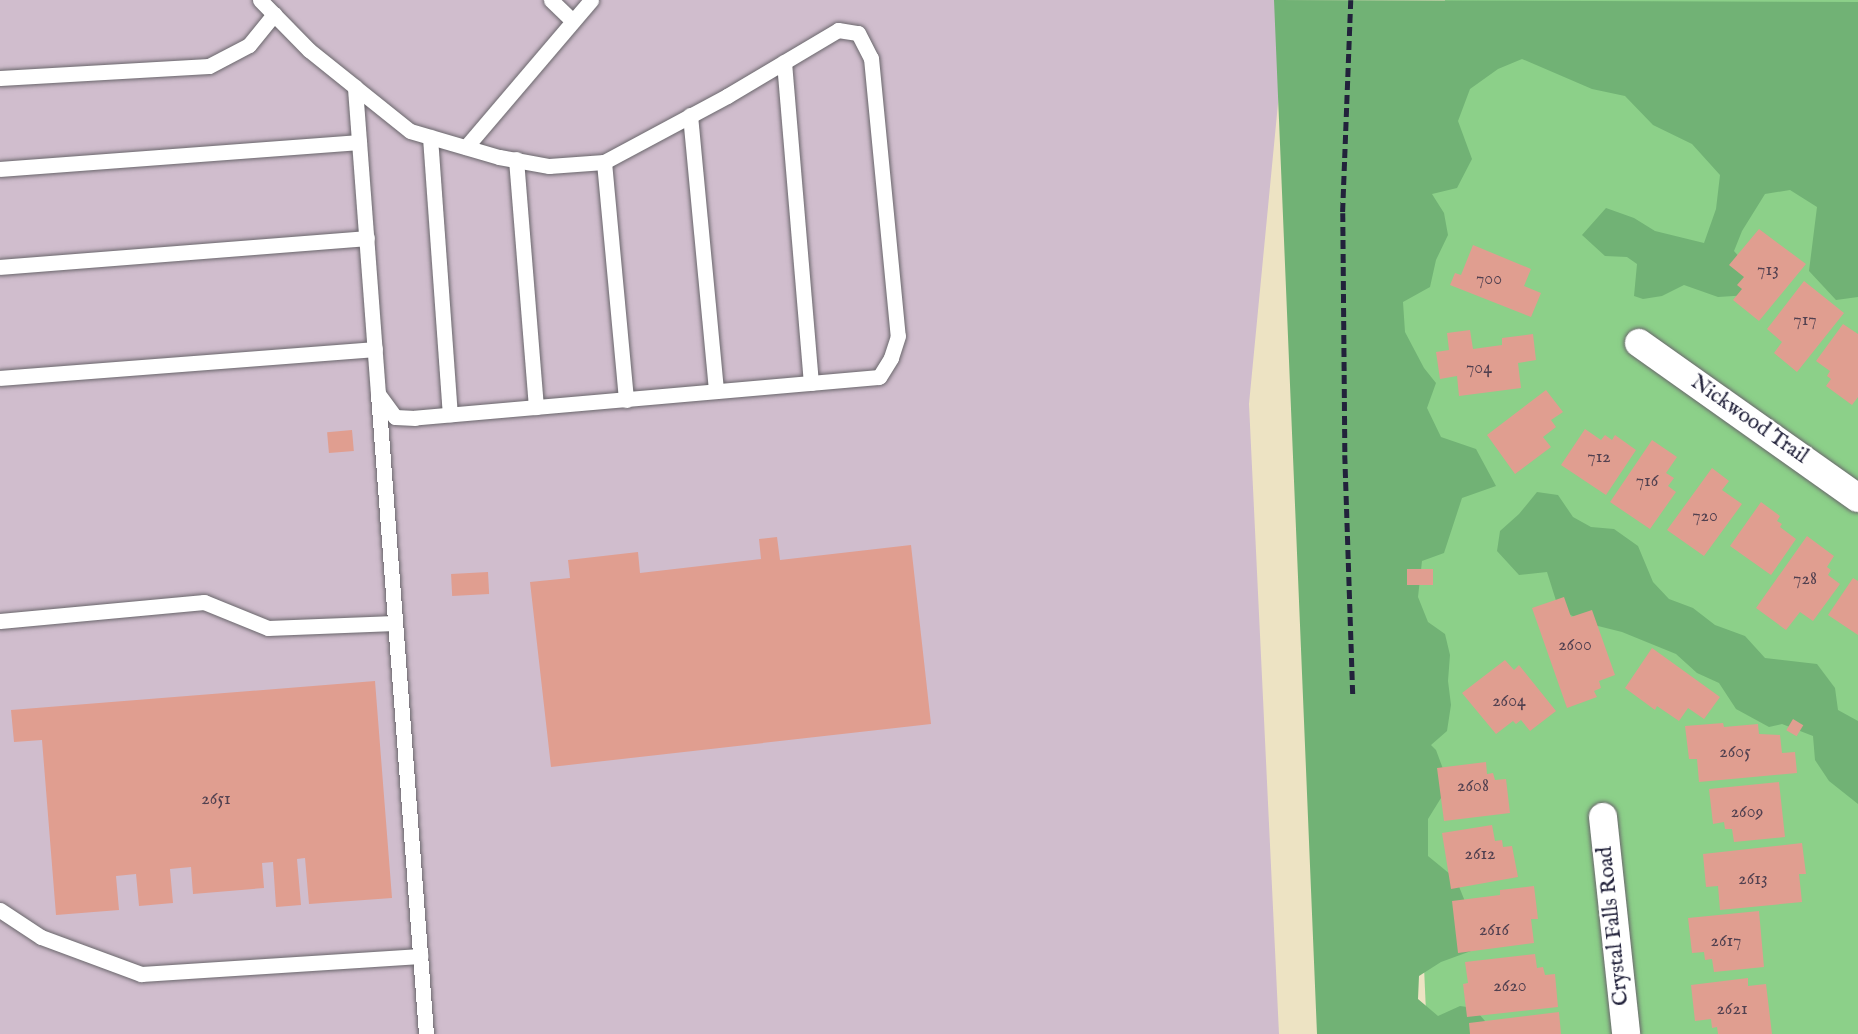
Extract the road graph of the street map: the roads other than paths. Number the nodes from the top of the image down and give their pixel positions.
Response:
1 (261, 0) edge
2 (551, 0) edge
3 (591, 0) edge
4 (274, 15) junction
5 (573, 21) junction
6 (784, 62) junction
7 (0, 78) edge
8 (355, 87) junction
9 (690, 115) junction
10 (430, 137) junction
11 (359, 142) junction
12 (466, 147) junction
13 (516, 159) junction
14 (604, 162) junction
15 (0, 169) edge
16 (367, 238) junction
17 (0, 267) edge
18 (1640, 343) dead end
19 (375, 349) junction
20 (0, 378) edge
21 (811, 383) junction
22 (716, 391) junction
23 (378, 394) junction
24 (626, 400) junction
25 (536, 407) junction
26 (450, 414) junction
27 (1858, 498) edge
28 (0, 621) edge
29 (395, 623) junction
30 (1603, 817) dead end
31 (0, 910) edge
32 (420, 957) junction
33 (426, 1034) edge
34 (1626, 1034) edge

1 - 4 lane
2 - 5 lane
3 - 5 lane
4 - 7 lane
4 - 8 lane
5 - 12 lane
6 - 9 lane
6 - 21 lane
6 - 21 lane
8 - 10 lane
8 - 11 lane
9 - 14 lane
9 - 22 lane
10 - 12 lane
10 - 26 lane
11 - 15 lane
11 - 16 lane
12 - 13 lane
13 - 14 lane
13 - 25 lane
14 - 24 lane
16 - 17 lane
16 - 19 lane
18 - 27 street, Nickwood Trail
19 - 20 lane
19 - 23 lane
21 - 22 lane
22 - 24 lane
23 - 26 lane
23 - 29 lane
24 - 25 lane
25 - 26 lane
28 - 29 lane
29 - 32 lane
30 - 34 street, Crystal Falls Road
31 - 32 lane
32 - 33 lane

